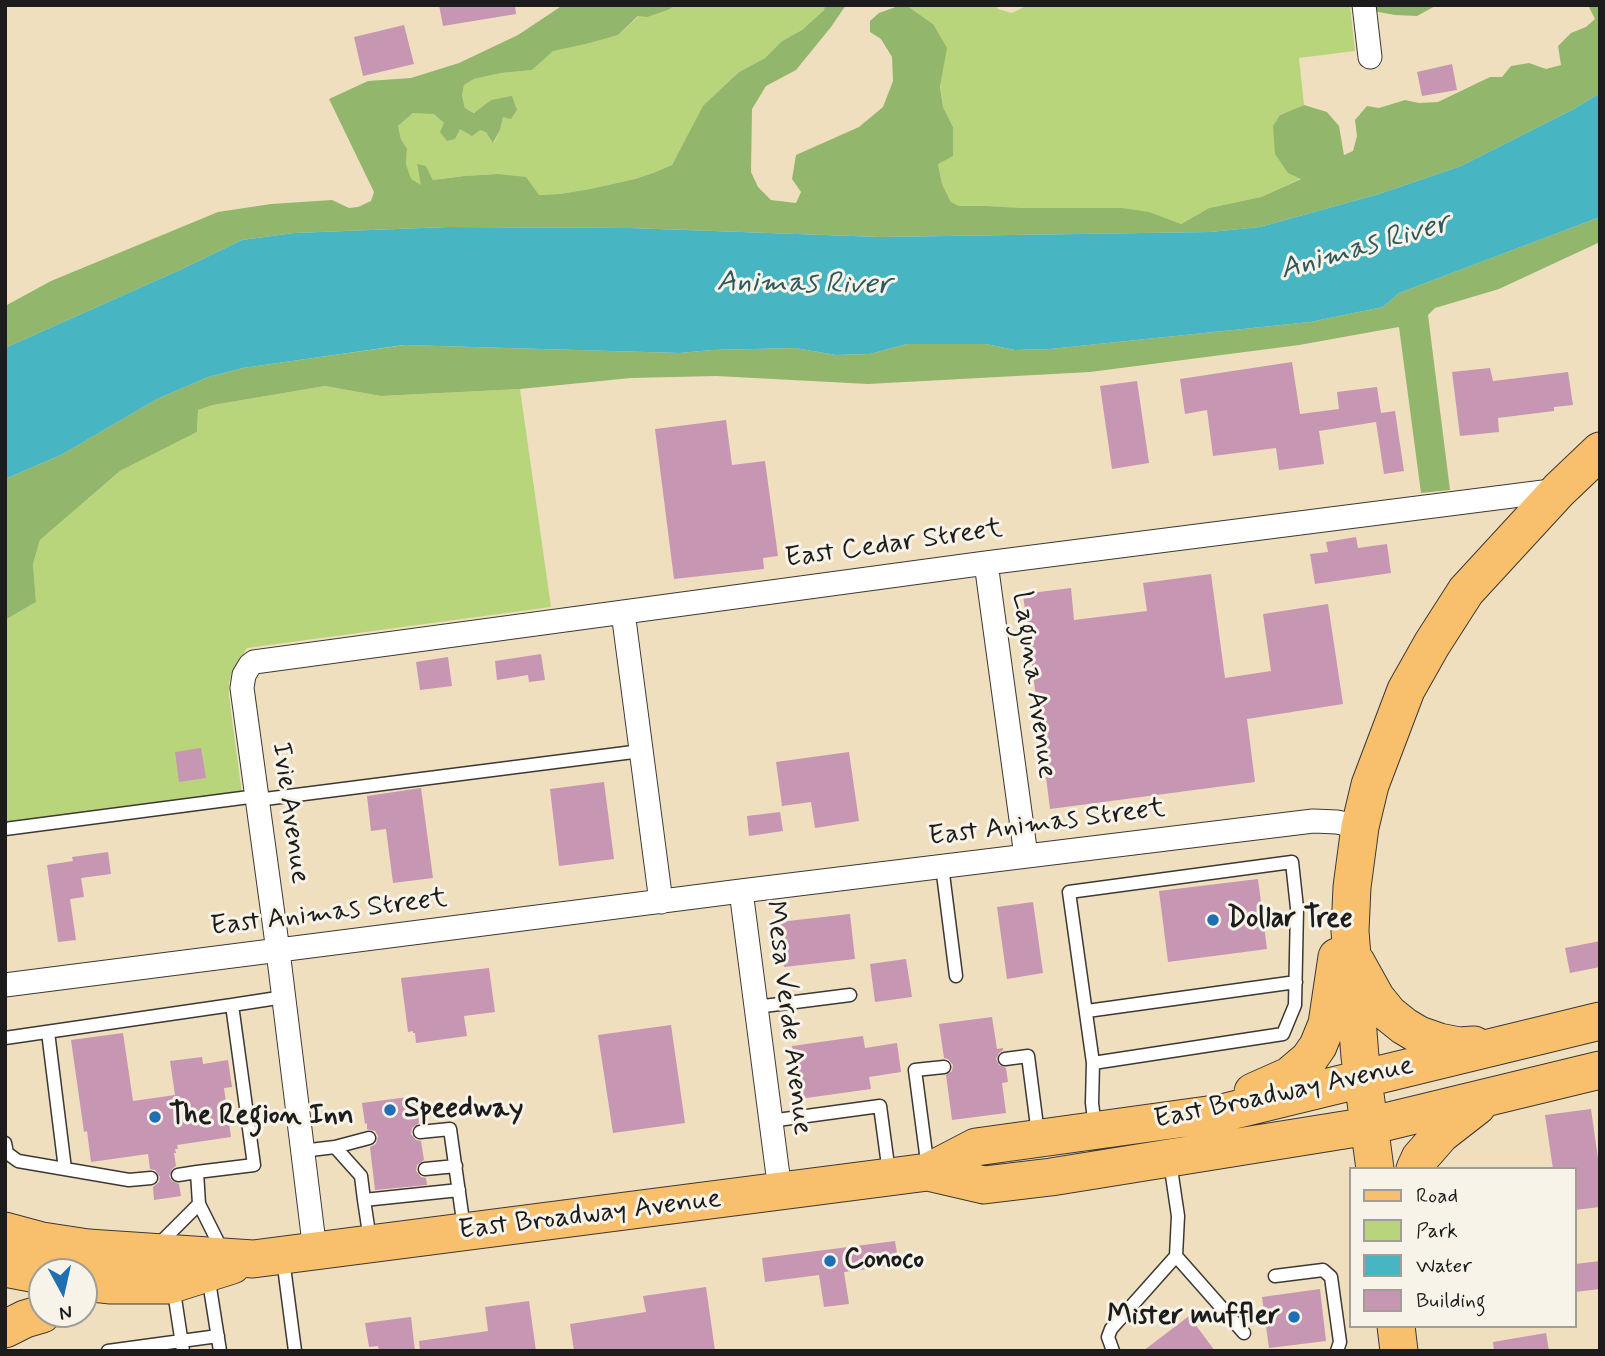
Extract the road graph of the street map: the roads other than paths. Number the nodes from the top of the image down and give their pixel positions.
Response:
1 (1364, 5) edge
2 (1370, 57) dead end
3 (1600, 451) edge
4 (1559, 491) junction
5 (986, 563) junction
6 (623, 611) junction
7 (244, 675) joint
8 (641, 751) junction
9 (257, 798) junction
10 (1360, 827) junction
11 (5, 829) edge
12 (1026, 856) junction
13 (942, 866) junction
14 (1352, 887) junction
15 (741, 891) junction
16 (661, 902) junction
17 (278, 950) junction
18 (1352, 956) junction
19 (956, 976) dead end
20 (1296, 982) junction
21 (5, 985) edge
22 (850, 995) dead end
23 (284, 997) junction
24 (232, 1005) junction
25 (756, 1007) junction
26 (1087, 1011) junction
27 (1600, 1021) edge
28 (48, 1032) junction
29 (5, 1038) edge
30 (1514, 1042) junction
31 (1005, 1059) dead end
32 (1093, 1063) junction
33 (944, 1067) dead end
34 (1600, 1070) edge
35 (1362, 1079) junction
36 (1490, 1097) junction
37 (1188, 1119) junction
38 (771, 1121) junction
39 (1369, 1126) junction
40 (1095, 1131) junction
41 (420, 1132) dead end
42 (369, 1138) dead end
43 (1039, 1138) junction
44 (5, 1143) edge
45 (335, 1147) junction
46 (302, 1151) junction
47 (1170, 1158) junction
48 (456, 1166) junction
49 (1375, 1167) edge
50 (1416, 1167) edge
51 (65, 1169) junction
52 (425, 1169) dead end
53 (197, 1172) junction
54 (928, 1172) junction
55 (178, 1175) dead end
56 (890, 1177) junction
57 (151, 1178) dead end
58 (459, 1190) junction
59 (780, 1191) junction
60 (364, 1200) junction
61 (199, 1204) junction
62 (5, 1231) edge
63 (465, 1232) junction
64 (370, 1244) junction
65 (151, 1252) junction
66 (1176, 1256) junction
67 (257, 1259) junction
68 (5, 1268) edge
69 (28, 1272) edge
70 (1275, 1276) dead end
71 (98, 1283) edge
72 (171, 1284) junction
73 (98, 1306) edge
74 (28, 1318) edge
75 (1396, 1328) edge
76 (5, 1329) edge
77 (1244, 1333) dead end
78 (218, 1336) junction
79 (182, 1346) edge
80 (108, 1351) edge
81 (220, 1351) edge
82 (293, 1351) edge
83 (1113, 1351) edge
84 (1337, 1351) edge
85 (1399, 1351) edge

1 - 2 street
3 - 4 main road
4 - 5 street, East Cedar Street
4 - 10 main road
5 - 6 street, East Cedar Street
5 - 12 street, Laguna Avenue
6 - 7 street, East Cedar Street
6 - 8 street
7 - 9 street, Ivie Avenue
8 - 9 lane
8 - 16 street
9 - 11 lane
9 - 17 street, Ivie Avenue
10 - 12 street, East Animas Street
10 - 14 main road
12 - 13 street, East Animas Street
13 - 15 street, East Animas Street
13 - 19 lane
14 - 18 main road
14 - 37 main road
15 - 16 street, Mesa Verde Avenue
15 - 25 street, Mesa Verde Avenue
16 - 17 street, East Animas Street
17 - 21 street, East Animas Street
17 - 23 street, Ivie Avenue
18 - 30 main road
18 - 35 main road
20 - 26 lane
20 - 26 lane
20 - 32 lane
22 - 25 lane
23 - 24 lane
23 - 46 street, Ivie Avenue
24 - 28 lane
24 - 53 lane
25 - 38 street, Mesa Verde Avenue
26 - 32 lane
27 - 30 main road, East Broadway Avenue
28 - 29 lane
28 - 51 lane
30 - 35 main road, East Broadway Avenue
31 - 43 lane
32 - 40 lane
33 - 54 lane
34 - 36 main road, East Broadway Avenue
35 - 37 main road, East Broadway Avenue
35 - 39 main road
36 - 39 main road, East Broadway Avenue
36 - 50 main road
37 - 40 main road, East Broadway Avenue
38 - 56 lane
38 - 59 street, Mesa Verde Avenue
39 - 47 main road, East Broadway Avenue
39 - 49 main road
40 - 43 main road, East Broadway Avenue
41 - 48 lane
42 - 45 lane
43 - 54 main road, East Broadway Avenue
44 - 51 lane
45 - 46 lane
45 - 60 lane
46 - 67 street, Ivie Avenue
47 - 54 main road, East Broadway Avenue
47 - 66 lane
48 - 52 lane
48 - 58 lane
51 - 57 lane
53 - 55 lane
53 - 61 lane
54 - 56 main road, East Broadway Avenue
56 - 59 main road, East Broadway Avenue
58 - 60 lane
58 - 63 lane
59 - 63 main road, East Broadway Avenue
60 - 64 lane
61 - 65 lane
61 - 67 lane
62 - 65 main road, East Broadway Avenue
63 - 64 main road, East Broadway Avenue
64 - 67 main road, East Broadway Avenue
65 - 67 main road, East Broadway Avenue
66 - 77 lane
66 - 83 lane
67 - 72 main road, East Broadway Avenue
67 - 78 lane
67 - 82 lane
68 - 69 main road
70 - 84 lane
71 - 72 main road, East Broadway Avenue
72 - 73 main road
72 - 79 lane
74 - 76 main road
75 - 85 main road
78 - 79 lane
78 - 81 lane
79 - 80 lane

